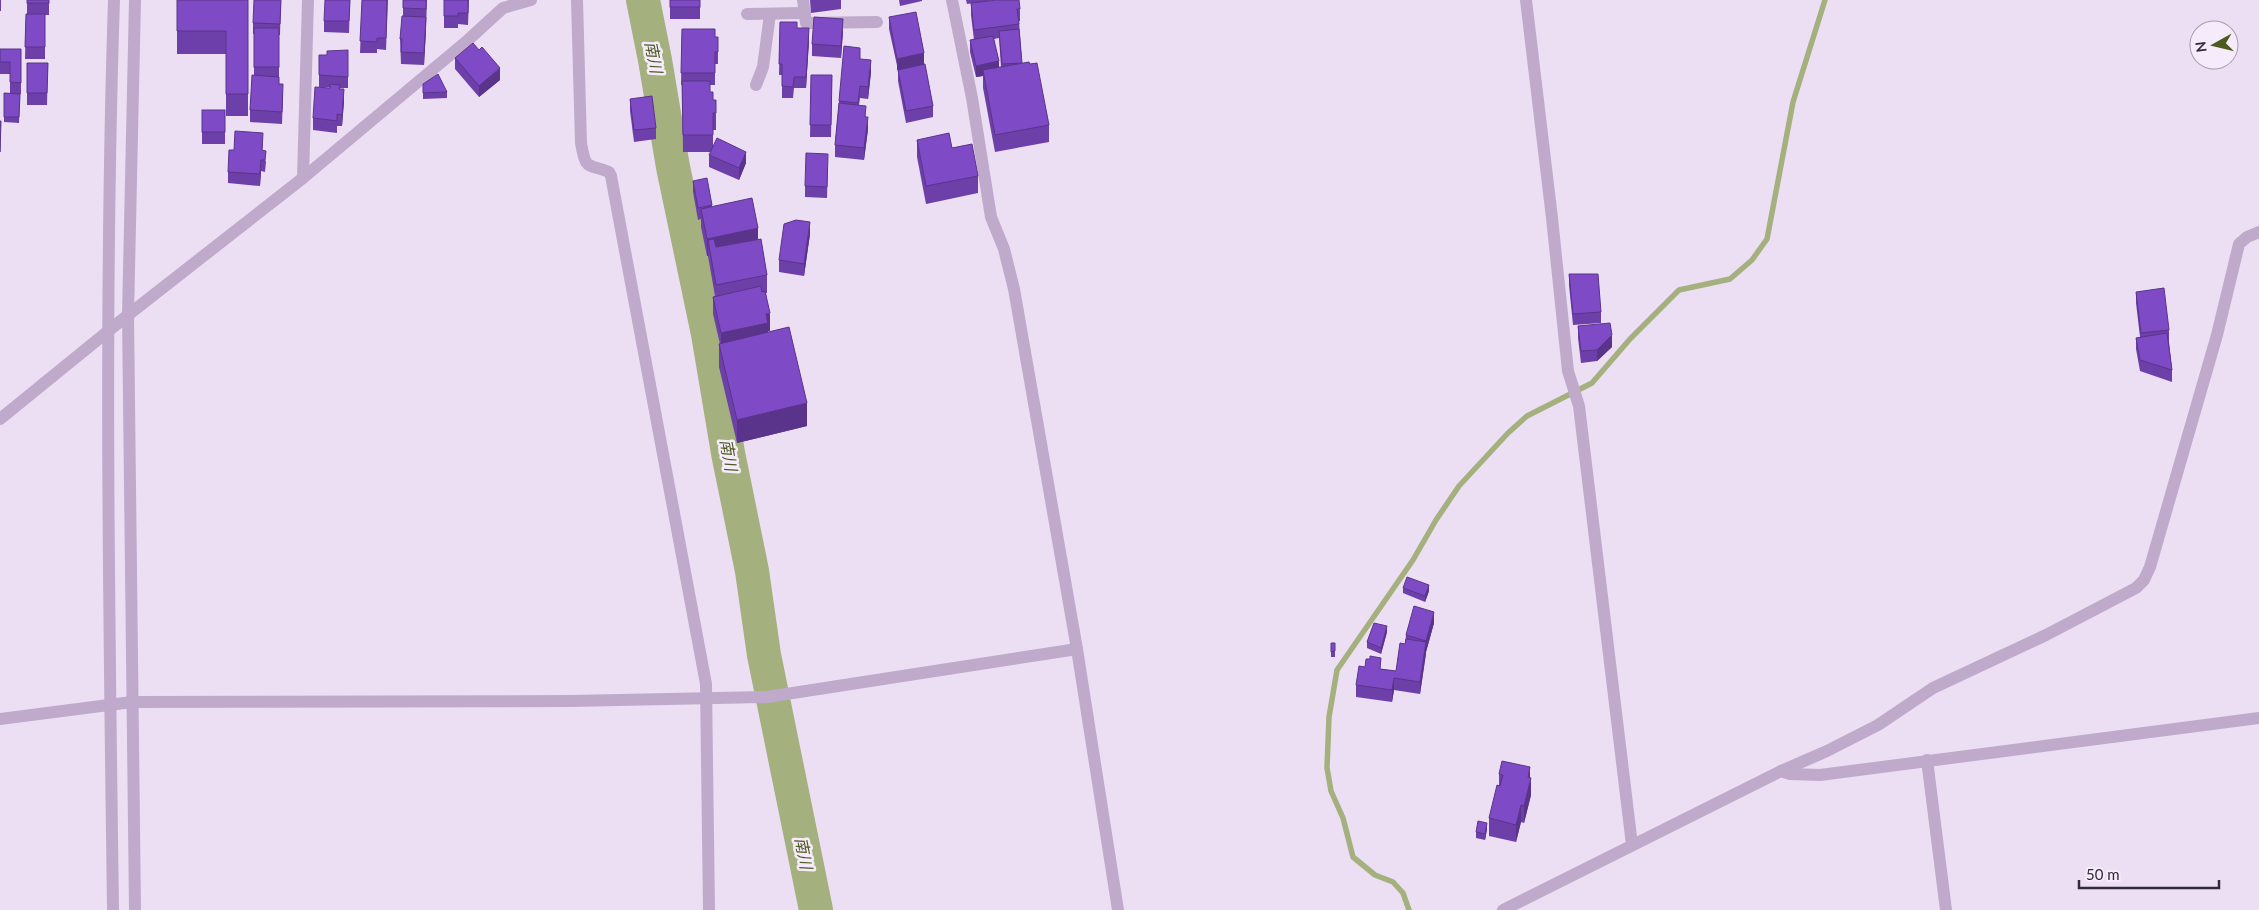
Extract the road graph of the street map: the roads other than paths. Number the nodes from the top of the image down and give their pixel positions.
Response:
1 (114, 0) edge
2 (135, 0) edge
3 (308, 0) edge
4 (531, 0) edge
5 (577, 0) edge
6 (803, 0) edge
7 (952, 0) edge
8 (1526, 0) edge
9 (503, 4) edge
10 (805, 13) junction
11 (747, 14) dead end
12 (770, 14) junction
13 (877, 22) dead end
14 (756, 85) dead end
15 (303, 178) junction
16 (2259, 232) edge
17 (128, 316) junction
18 (108, 333) junction
19 (0, 419) edge
20 (1077, 649) junction
21 (708, 697) junction
22 (132, 702) junction
23 (110, 703) junction
24 (2259, 718) edge
25 (0, 719) edge
26 (1927, 760) junction
27 (1781, 771) junction
28 (1632, 845) junction
29 (113, 910) edge
30 (135, 910) edge
31 (709, 910) edge
32 (1118, 910) edge
33 (1503, 910) edge
34 (1946, 910) edge

1 - 18 street
2 - 17 street
3 - 15 street
4 - 9 street
5 - 21 street
6 - 10 street
7 - 20 street
8 - 28 street
9 - 15 street
10 - 12 street
10 - 13 street
11 - 12 street
12 - 14 street
15 - 17 street
16 - 27 street
17 - 18 street
17 - 22 street
18 - 19 street
18 - 23 street
20 - 21 street
20 - 32 street
21 - 22 street
21 - 31 street
22 - 23 street
22 - 30 street
23 - 25 street
23 - 29 street
24 - 26 street
26 - 27 street
26 - 34 street
27 - 28 street
28 - 33 street

